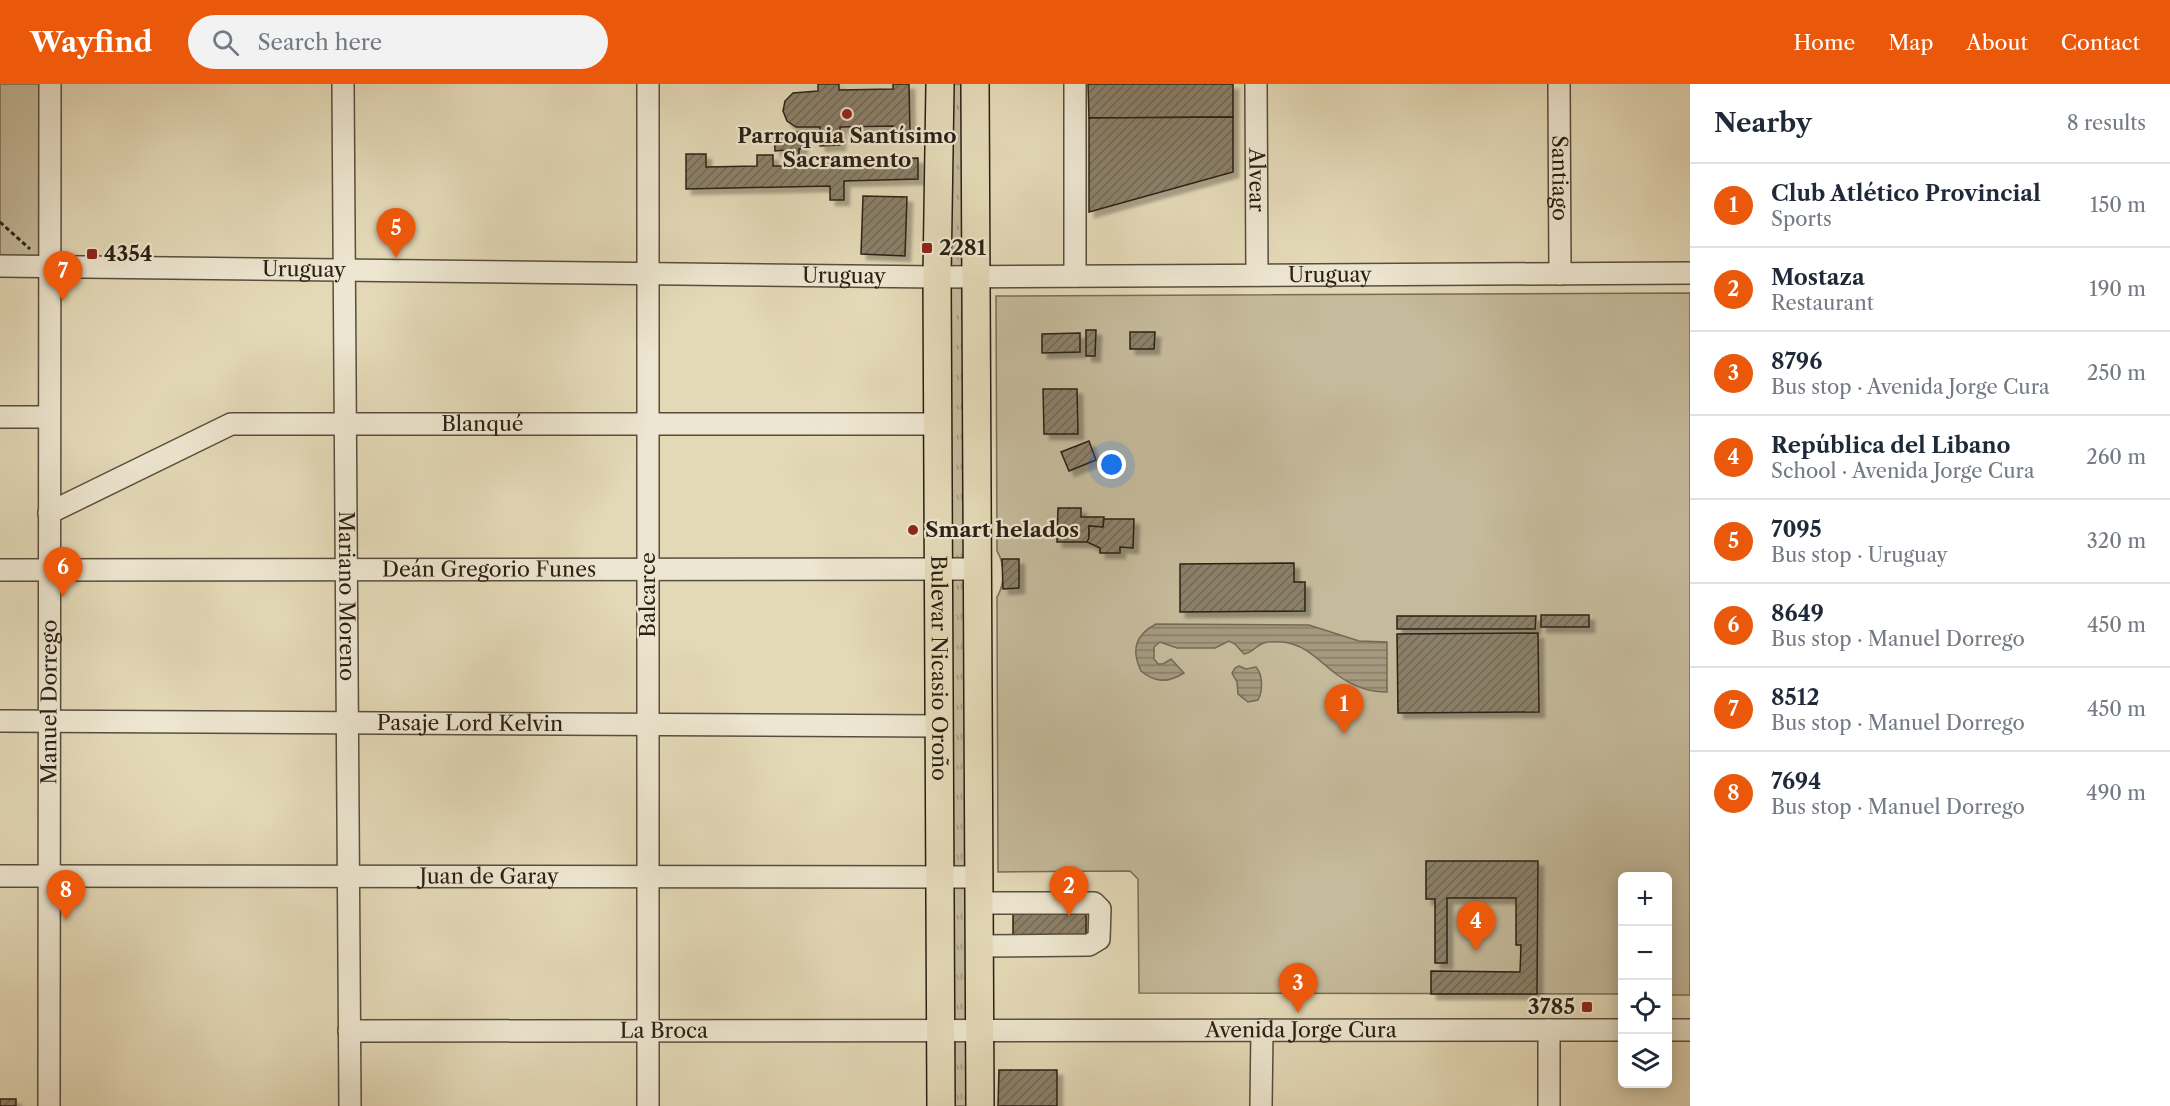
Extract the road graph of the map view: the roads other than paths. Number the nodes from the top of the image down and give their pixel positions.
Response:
1 (50, 84) edge
2 (344, 84) edge
3 (648, 84) edge
4 (940, 84) edge
5 (975, 84) edge
6 (1075, 84) edge
7 (1256, 84) edge
8 (1559, 84) edge
9 (0, 266) edge
10 (50, 266) junction
11 (345, 270) junction
12 (648, 273) junction
13 (1690, 273) edge
14 (1560, 274) junction
15 (1257, 275) junction
16 (1075, 276) junction
17 (937, 277) junction
18 (976, 277) junction
19 (0, 417) edge
20 (49, 417) junction
21 (345, 424) junction
22 (648, 424) junction
23 (938, 424) junction
24 (49, 513) junction
25 (977, 569) junction
26 (0, 570) edge
27 (49, 570) junction
28 (346, 570) junction
29 (648, 570) junction
30 (939, 570) junction
31 (0, 721) edge
32 (49, 721) junction
33 (347, 723) junction
34 (648, 724) junction
35 (940, 726) junction
36 (0, 876) edge
37 (49, 876) junction
38 (348, 877) junction
39 (648, 877) junction
40 (940, 877) junction
41 (979, 890) junction
42 (979, 946) junction
43 (648, 1030) junction
44 (941, 1030) junction
45 (980, 1030) junction
46 (1262, 1030) junction
47 (1549, 1030) junction
48 (1618, 1030) edge
49 (1672, 1030) edge
50 (1690, 1030) edge
51 (349, 1031) junction
52 (48, 1106) edge
53 (350, 1106) edge
54 (648, 1106) edge
55 (941, 1106) edge
56 (980, 1106) edge
57 (1261, 1106) edge
58 (1550, 1106) edge

1 - 10 street, Manuel Dorrego
2 - 11 street, Mariano Moreno
3 - 12 street, Balcarce
4 - 17 main road, Bulevar Nicasio Oroño
5 - 18 main road, Bulevar Nicasio Oroño
6 - 16 street
7 - 15 street, Alvear
8 - 14 street, Santiago
9 - 10 street, Uruguay
10 - 11 street, Uruguay
10 - 20 street, Manuel Dorrego
11 - 12 street, Uruguay
11 - 21 street, Mariano Moreno
12 - 17 street, Uruguay
12 - 22 street, Balcarce
13 - 14 street, Uruguay
14 - 15 street, Uruguay
15 - 16 street, Uruguay
16 - 18 street, Uruguay
17 - 18 street, Uruguay
17 - 23 main road, Bulevar Nicasio Oroño
18 - 25 main road, Bulevar Nicasio Oroño
19 - 20 street
20 - 24 street, Manuel Dorrego
21 - 22 street, Blanqué
21 - 24 street, Blanqué
21 - 28 street, Mariano Moreno
22 - 23 street, Blanqué
22 - 29 street, Balcarce
23 - 30 main road, Bulevar Nicasio Oroño
24 - 27 street, Manuel Dorrego
25 - 30 street, Deán Gregorio Funes
25 - 41 main road, Bulevar Nicasio Oroño
26 - 27 street, Deán Gregorio Funes
27 - 28 street, Deán Gregorio Funes
27 - 32 street, Manuel Dorrego
28 - 29 street, Deán Gregorio Funes
28 - 33 street, Mariano Moreno
29 - 30 street, Deán Gregorio Funes
29 - 34 street, Balcarce
30 - 35 main road, Bulevar Nicasio Oroño
31 - 32 street, Pasaje Lord Kelvin
32 - 33 street, Pasaje Lord Kelvin
32 - 37 street, Manuel Dorrego
33 - 34 street, Pasaje Lord Kelvin
33 - 38 street, Mariano Moreno
34 - 35 street, Pasaje Lord Kelvin
34 - 39 street, Balcarce
35 - 40 main road, Bulevar Nicasio Oroño
36 - 37 street, Juan de Garay
37 - 38 street, Juan de Garay
37 - 52 street, Manuel Dorrego
38 - 39 street, Juan de Garay
38 - 51 street, Mariano Moreno
39 - 40 street, Juan de Garay
39 - 43 street, Balcarce
40 - 41 street, Juan de Garay
40 - 44 main road, Bulevar Nicasio Oroño
41 - 42 main road, Bulevar Nicasio Oroño
41 - 42 street, Juan de Garay
42 - 45 main road, Bulevar Nicasio Oroño
43 - 44 street, La Broca
43 - 51 street, La Broca
43 - 54 street, Balcarce
44 - 45 street, La Broca
44 - 55 main road, Bulevar Nicasio Oroño
45 - 46 street, Avenida Jorge Cura
45 - 56 main road, Bulevar Nicasio Oroño
46 - 47 street, Avenida Jorge Cura
46 - 57 street
47 - 48 street, Avenida Jorge Cura
47 - 58 street
49 - 50 street
51 - 53 street, Mariano Moreno

